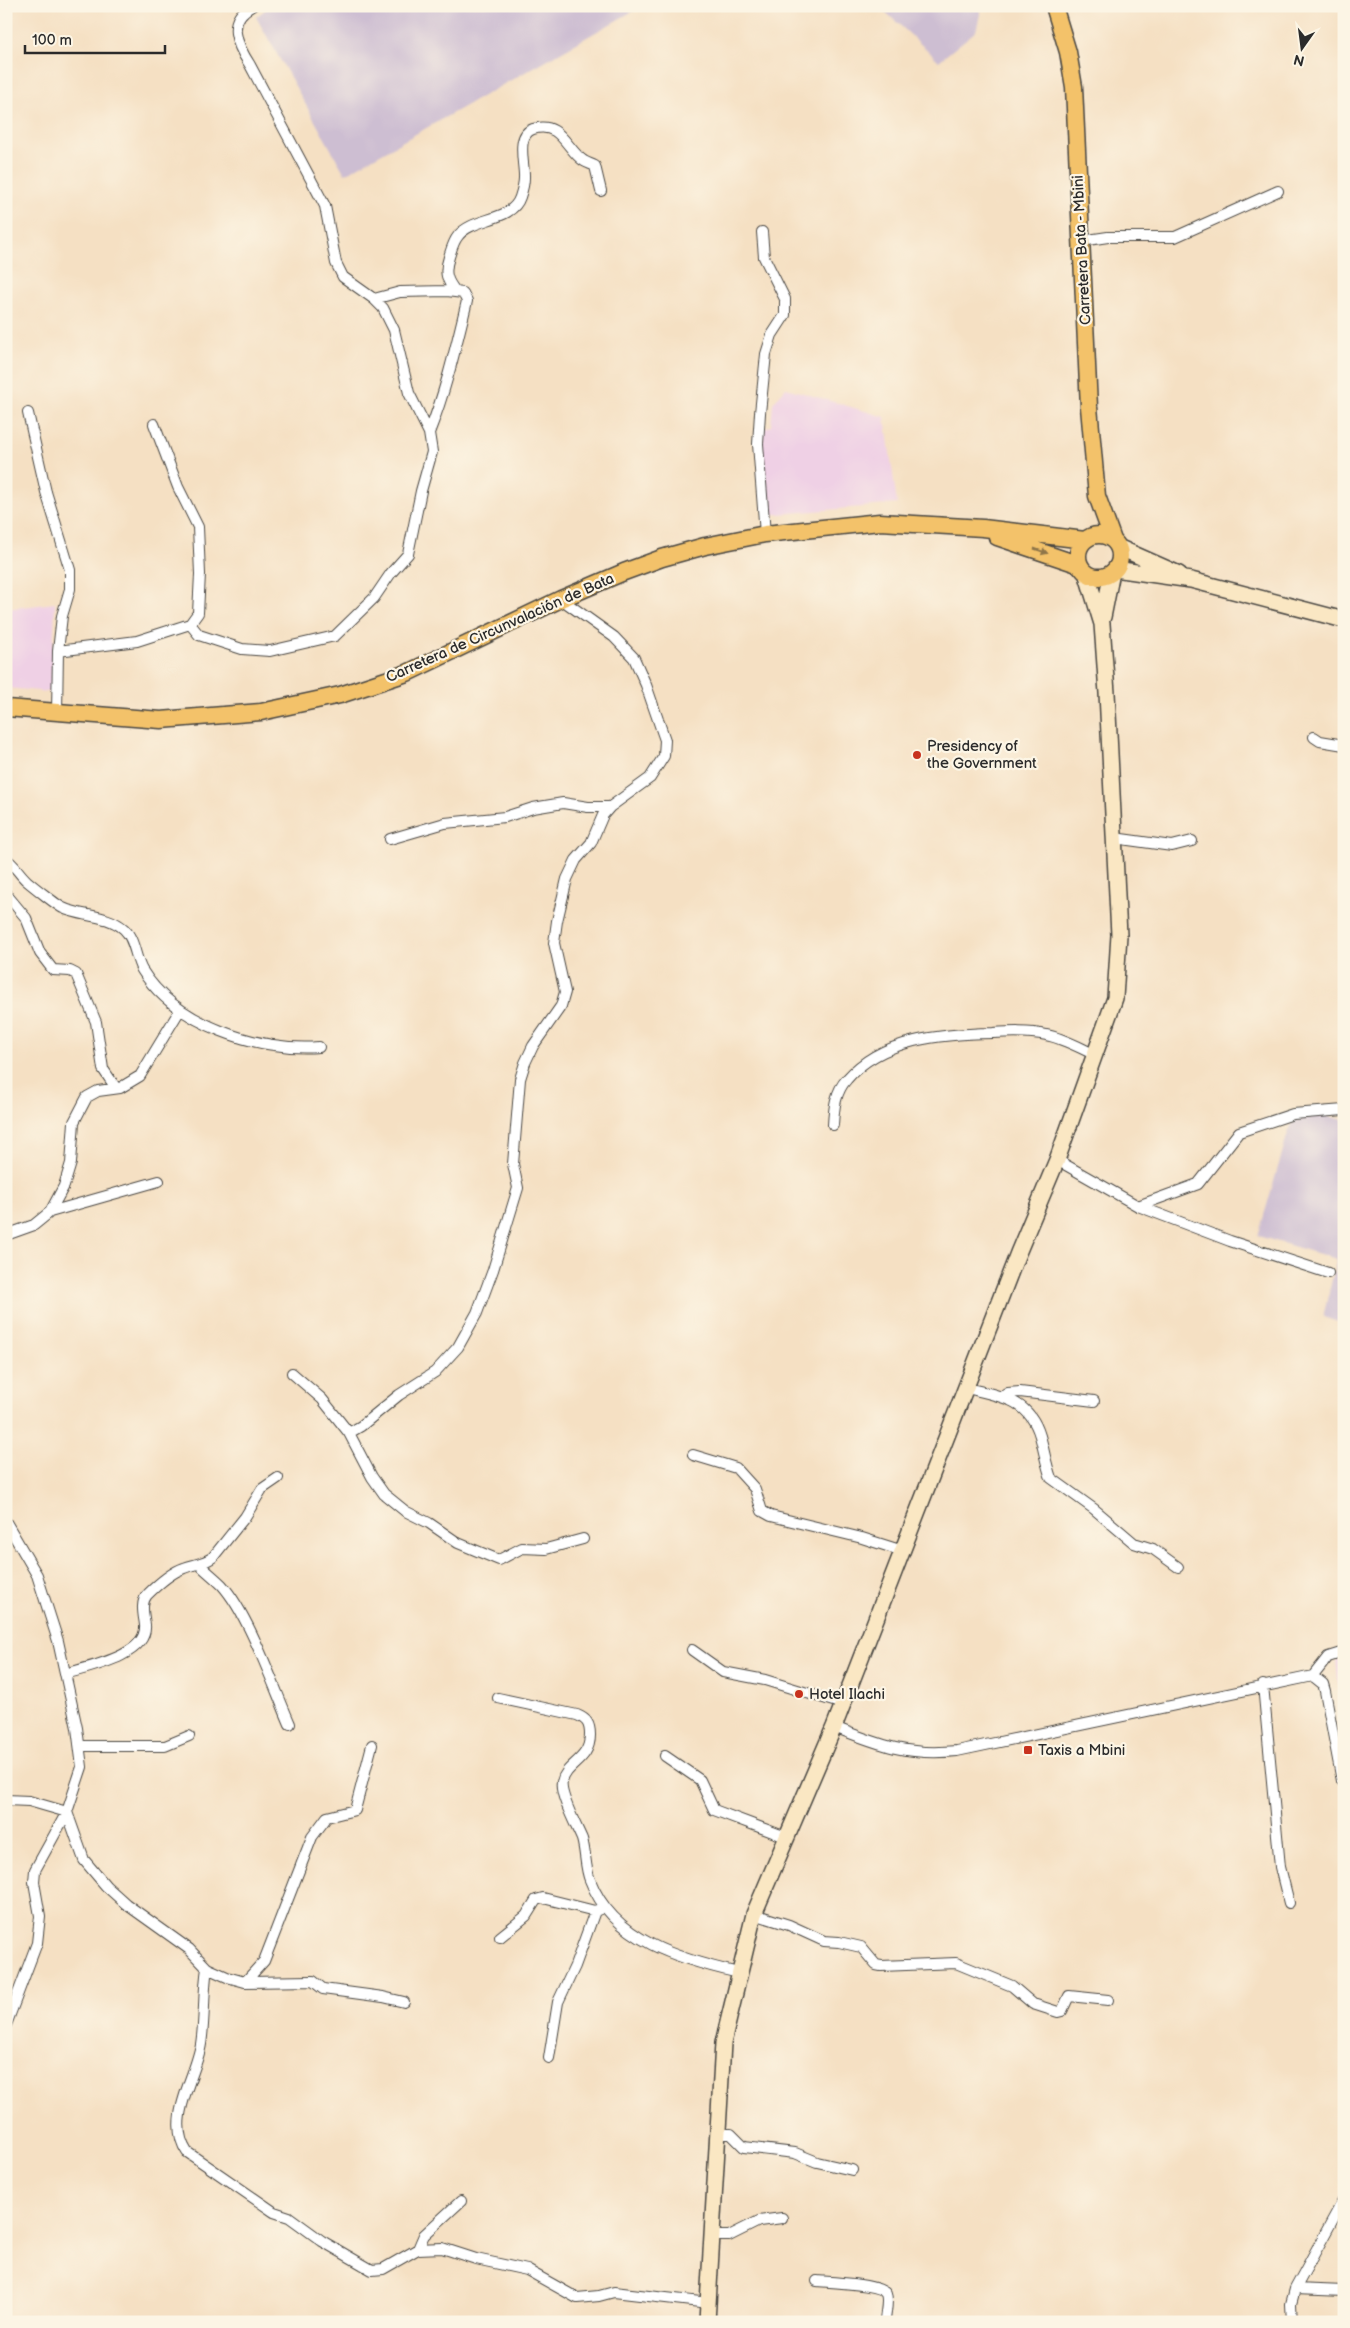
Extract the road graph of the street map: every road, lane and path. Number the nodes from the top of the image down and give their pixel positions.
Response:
1 (252, 6) edge
2 (1054, 6) edge
3 (601, 191) dead end
4 (1278, 191) dead end
5 (762, 232) dead end
6 (1081, 241) junction
7 (456, 292) junction
8 (374, 299) junction
9 (28, 413) dead end
10 (154, 424) dead end
11 (429, 433) junction
12 (1097, 496) junction
13 (961, 527) junction
14 (764, 534) junction
15 (1087, 539) junction
16 (1116, 543) junction
17 (1083, 568) junction
18 (1114, 571) junction
19 (1191, 580) junction
20 (561, 599) junction
21 (1344, 620) edge
22 (190, 624) junction
23 (1102, 624) junction
24 (58, 650) junction
25 (6, 708) edge
26 (57, 713) junction
27 (1314, 737) dead end
28 (1344, 745) edge
29 (610, 807) junction
30 (1114, 838) junction
31 (390, 839) dead end
32 (1192, 841) dead end
33 (6, 859) edge
34 (6, 894) edge
35 (180, 1010) junction
36 (319, 1047) dead end
37 (1096, 1055) junction
38 (116, 1088) junction
39 (1344, 1110) edge
40 (833, 1125) dead end
41 (1057, 1160) junction
42 (159, 1181) dead end
43 (1138, 1206) junction
44 (50, 1212) junction
45 (6, 1236) edge
46 (1328, 1273) dead end
47 (292, 1374) dead end
48 (966, 1388) junction
49 (1002, 1397) junction
50 (1094, 1401) dead end
51 (349, 1433) junction
52 (693, 1455) dead end
53 (278, 1478) dead end
54 (6, 1522) edge
55 (583, 1539) dead end
56 (903, 1551) junction
57 (199, 1564) junction
58 (1178, 1567) dead end
59 (692, 1650) dead end
60 (1344, 1652) edge
61 (65, 1674) junction
62 (1313, 1676) junction
63 (1263, 1685) junction
64 (498, 1698) dead end
65 (843, 1704) junction
66 (290, 1724) dead end
67 (834, 1727) junction
68 (189, 1736) dead end
69 (372, 1745) dead end
70 (80, 1746) junction
71 (665, 1756) dead end
72 (1342, 1781) dead end
73 (6, 1800) edge
74 (67, 1812) junction
75 (786, 1837) junction
76 (1289, 1903) dead end
77 (606, 1908) junction
78 (595, 1911) junction
79 (754, 1914) junction
80 (500, 1936) dead end
81 (207, 1968) junction
82 (739, 1973) junction
83 (245, 1982) junction
84 (1108, 2000) dead end
85 (404, 2002) dead end
86 (6, 2025) edge
87 (548, 2058) dead end
88 (718, 2134) junction
89 (852, 2170) dead end
90 (1344, 2200) edge
91 (462, 2201) dead end
92 (782, 2218) dead end
93 (712, 2236) junction
94 (418, 2249) junction
95 (817, 2281) dead end
96 (1295, 2289) junction
97 (1344, 2291) edge
98 (709, 2303) junction
99 (707, 2322) edge
100 (885, 2322) edge
101 (1292, 2322) edge

1 - 8 street
2 - 6 main road, Carretera Bata - Mbini
3 - 7 street
4 - 6 street
5 - 14 street
6 - 12 main road, Carretera Bata - Mbini
7 - 8 street
7 - 11 street
8 - 11 street
9 - 24 street
10 - 22 street
11 - 22 street
12 - 15 main road, Carretera Bata - Mbini
12 - 16 main road, Carretera Bata - Mbini
13 - 14 main road, Carretera de Circunvalación de Bata
13 - 15 main road, Carretera de Circunvalación de Bata
13 -> 17 main road, Carretera de Circunvalación de Bata
14 - 20 main road, Carretera de Circunvalación de Bata
15 - 16 main road
15 - 17 main road
16 - 18 main road
16 - 19 main road
17 - 18 main road
17 - 23 main road
18 - 19 main road
18 - 23 main road
19 - 21 main road
20 - 26 main road, Carretera de Circunvalación de Bata
20 - 29 street
22 - 24 street
23 - 30 main road
24 - 26 street
25 - 26 main road, Carretera de Circunvalación de Bata
27 - 28 street
29 - 31 street
29 - 51 street
30 - 32 street
30 - 37 main road
33 - 35 street
34 - 38 street
35 - 36 street
35 - 38 street
37 - 40 street
37 - 41 main road
38 - 44 street
39 - 43 street
41 - 43 street
41 - 48 main road
42 - 44 street
43 - 46 street
44 - 45 street
47 - 51 street
48 - 49 street
48 - 56 main road
49 - 50 street
49 - 58 street
51 - 55 street
52 - 56 street
53 - 57 street
54 - 61 street
56 - 65 main road
57 - 61 street
57 - 66 street
59 - 65 street
60 - 62 street
61 - 70 street
62 - 63 street
62 - 72 street
63 - 67 street
63 - 76 street
64 - 77 street
65 - 67 main road
67 - 75 main road
68 - 70 street
69 - 83 street
70 - 74 street
71 - 75 street
73 - 74 street
74 - 81 street
74 - 86 street
75 - 79 main road
77 - 78 street
77 - 82 street
78 - 80 street
78 - 87 street
79 - 82 main road
79 - 84 street
81 - 83 street
81 - 94 street
82 - 88 main road
83 - 85 street
88 - 89 street
88 - 93 main road
90 - 96 street
91 - 94 street
92 - 93 street
93 - 98 main road
94 - 98 street
95 - 100 street
96 - 97 street
96 - 101 street
98 - 99 main road

